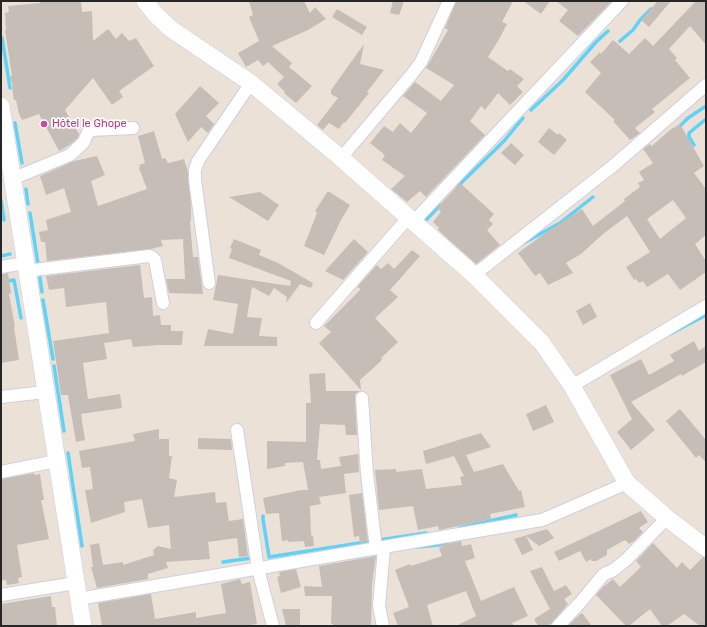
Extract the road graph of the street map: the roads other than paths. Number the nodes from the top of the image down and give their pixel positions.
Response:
1 (145, 1) edge
2 (449, 1) edge
3 (622, 1) edge
4 (251, 83) junction
5 (706, 85) edge
6 (1, 110) edge
7 (133, 128) dead end
8 (342, 158) junction
9 (12, 179) junction
10 (411, 220) junction
11 (1, 267) edge
12 (26, 267) junction
13 (474, 276) junction
14 (209, 283) dead end
15 (164, 303) dead end
16 (706, 306) edge
17 (316, 323) dead end
18 (572, 386) junction
19 (45, 392) junction
20 (1, 397) edge
21 (362, 398) dead end
22 (237, 430) dead end
23 (56, 461) junction
24 (1, 472) edge
25 (627, 483) junction
26 (667, 518) junction
27 (380, 548) junction
28 (706, 548) edge
29 (258, 570) junction
30 (77, 591) junction
31 (1, 595) edge
32 (83, 626) edge
33 (273, 626) edge
34 (383, 626) edge
35 (558, 626) edge

1 - 4 street
2 - 8 street
3 - 10 street
4 - 8 street
4 - 14 street
5 - 13 street
6 - 9 street
7 - 9 street
8 - 10 street
9 - 12 street
10 - 13 street
10 - 17 street
11 - 12 street
12 - 15 street
12 - 19 street
13 - 18 street
16 - 18 street
18 - 25 street
19 - 20 street
19 - 23 street
21 - 27 street
22 - 29 street
23 - 24 street
23 - 30 street
25 - 26 street
25 - 27 street
26 - 28 street
26 - 35 street
27 - 29 street
27 - 34 street
29 - 30 street
29 - 33 street
30 - 31 street
30 - 32 street

